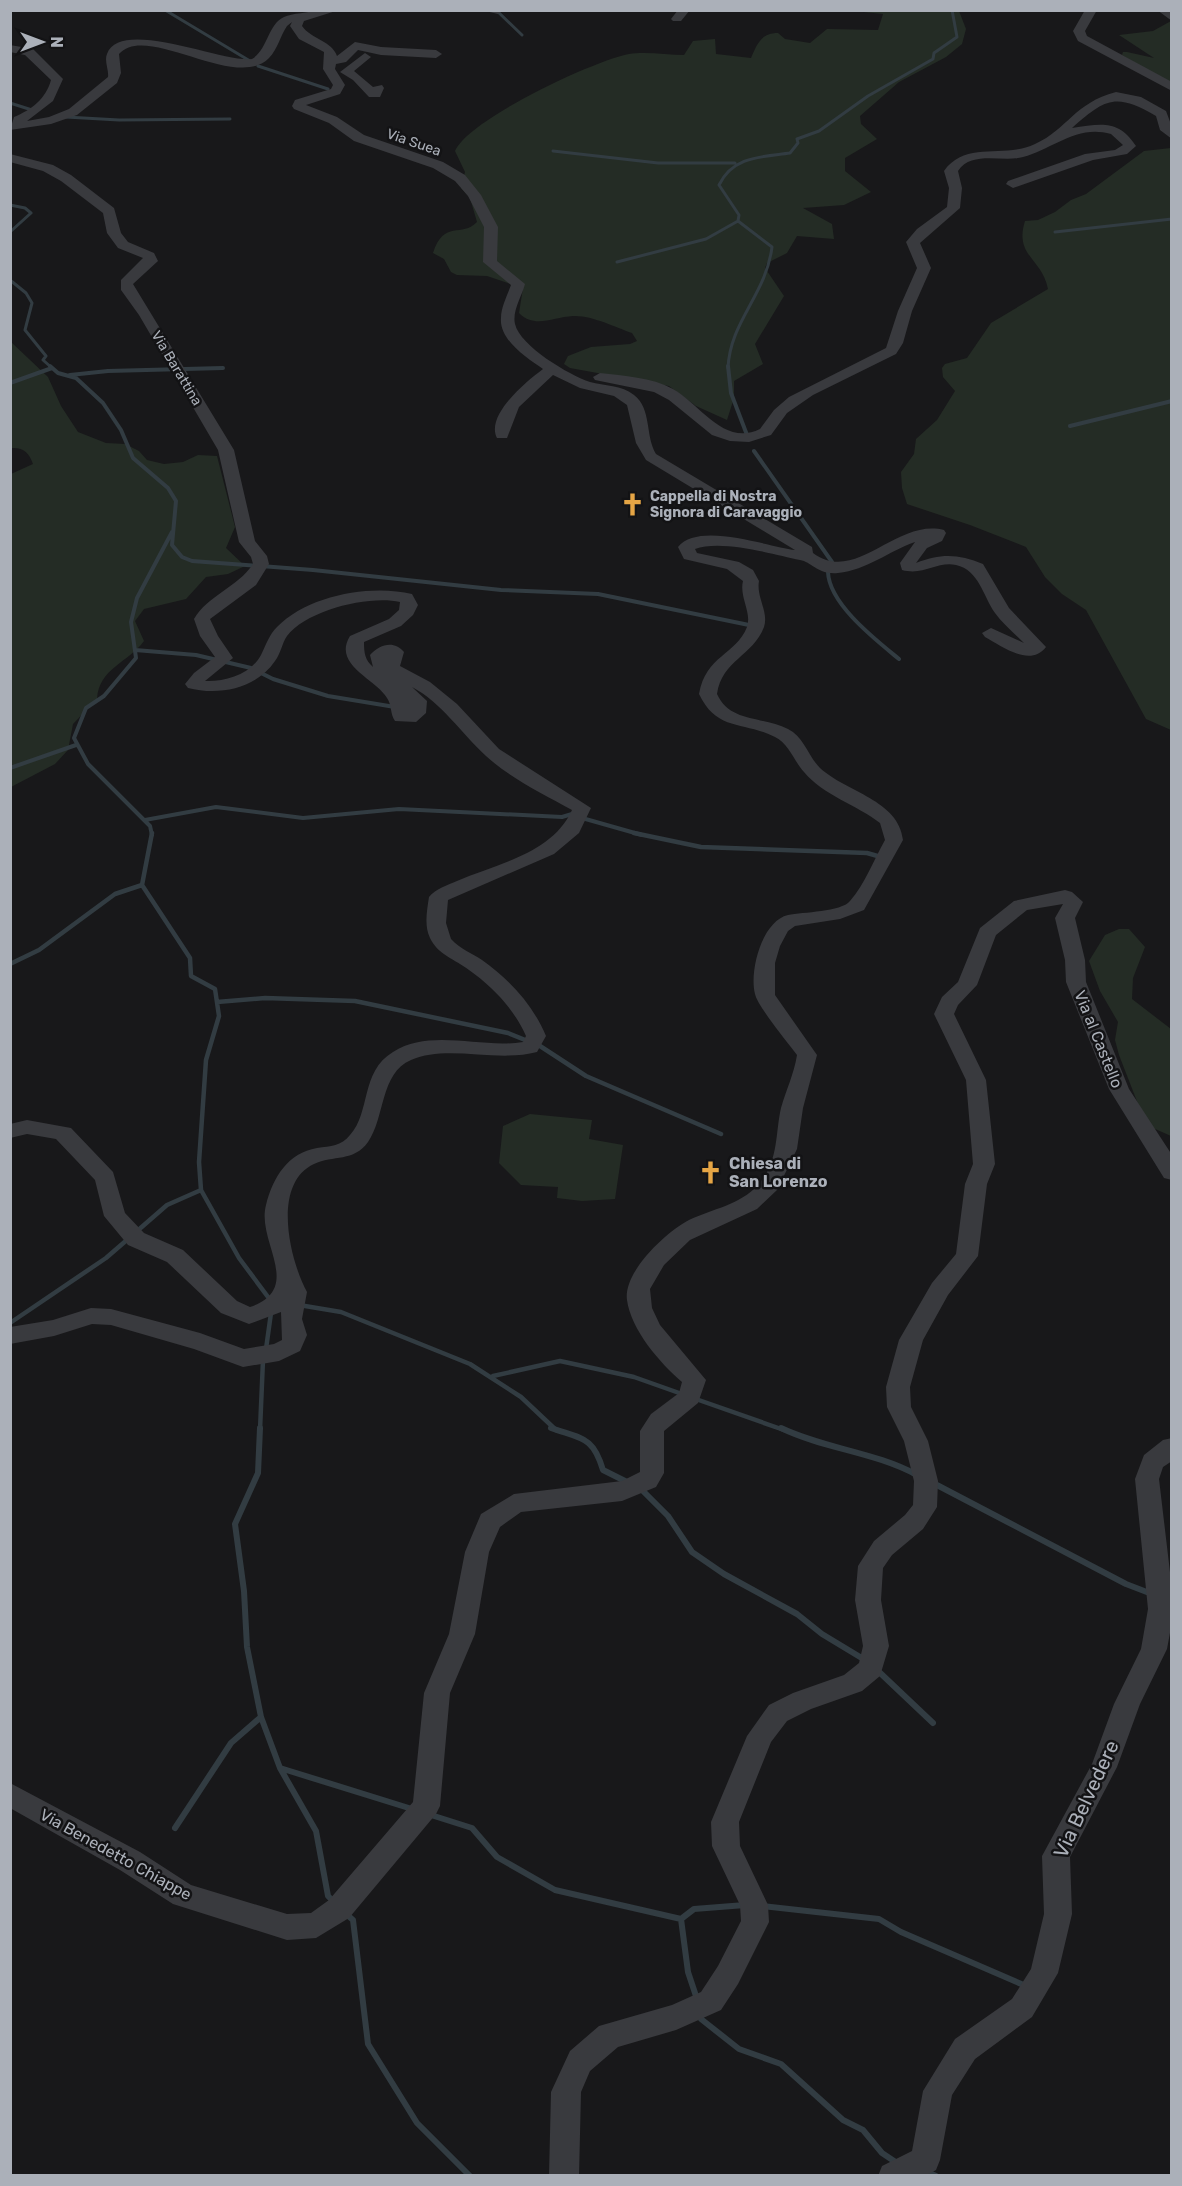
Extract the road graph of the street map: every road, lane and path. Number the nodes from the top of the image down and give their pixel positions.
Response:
1 (334, 10) edge
2 (486, 10) edge
3 (498, 10) edge
4 (1091, 10) edge
5 (1162, 10) edge
6 (1172, 18) edge
7 (299, 19) junction
8 (10, 48) edge
9 (367, 48) junction
10 (436, 54) dead end
11 (331, 61) junction
12 (1172, 87) edge
13 (378, 88) dead end
14 (10, 125) edge
15 (1057, 134) junction
16 (1172, 135) edge
17 (10, 158) edge
18 (1013, 184) dead end
19 (555, 371) junction
20 (502, 435) dead end
21 (804, 554) junction
22 (992, 633) dead end
23 (10, 1131) edge
24 (1172, 1173) edge
25 (288, 1281) junction
26 (10, 1336) edge
27 (1172, 1447) edge
28 (10, 1794) edge
29 (564, 2175) edge
30 (893, 2175) edge

1 - 7 street
2 - 3 street
4 - 12 street
5 - 6 street
7 - 11 street, Via Suea
7 - 14 street
8 - 14 street
9 - 10 street
9 - 11 street
9 - 13 street
11 - 19 street, Via Suea
15 - 16 street
15 - 18 street
15 - 19 street
17 - 25 street, Via Barattina
19 - 20 street
19 - 21 street
21 - 22 street
21 - 28 street, Via Benedetto Chiappe
23 - 25 street
24 - 29 street, Via al Castello
25 - 26 street
27 - 30 street, Via Belvedere

